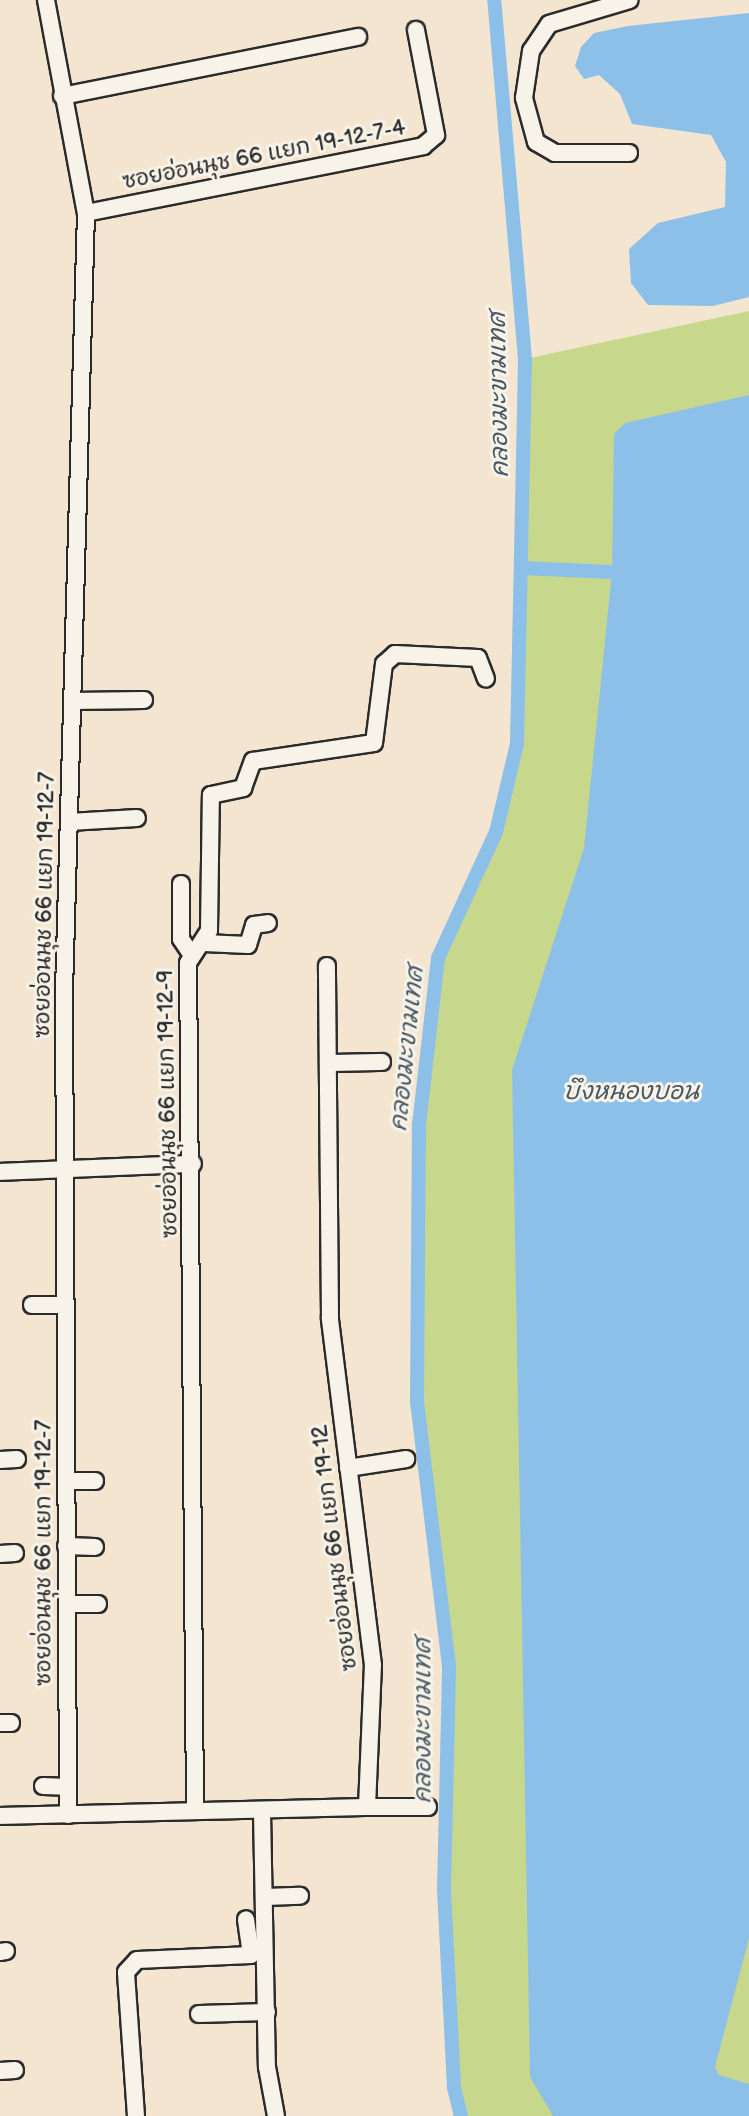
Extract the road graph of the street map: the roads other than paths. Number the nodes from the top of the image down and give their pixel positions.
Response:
1 (46, 0) edge
2 (630, 0) edge
3 (416, 30) dead end
4 (358, 37) dead end
5 (62, 96) junction
6 (629, 153) dead end
7 (86, 213) junction
8 (486, 679) dead end
9 (144, 700) dead end
10 (73, 701) junction
11 (137, 818) dead end
12 (69, 822) junction
13 (181, 884) dead end
14 (268, 923) dead end
15 (198, 949) junction
16 (327, 966) dead end
17 (382, 1062) dead end
18 (328, 1063) junction
19 (193, 1164) junction
20 (63, 1169) junction
21 (0, 1172) edge
22 (32, 1305) dead end
23 (64, 1305) junction
24 (406, 1459) dead end
25 (348, 1468) junction
26 (66, 1481) junction
27 (95, 1481) dead end
28 (66, 1546) junction
29 (95, 1547) dead end
30 (67, 1604) junction
31 (98, 1604) dead end
32 (43, 1786) dead end
33 (68, 1787) junction
34 (367, 1807) junction
35 (428, 1807) dead end
36 (195, 1811) junction
37 (262, 1812) junction
38 (68, 1815) junction
39 (0, 1816) edge
40 (300, 1896) dead end
41 (265, 1897) junction
42 (246, 1919) dead end
43 (267, 2012) junction
44 (199, 2014) dead end
45 (136, 2116) edge
46 (276, 2116) edge

1 - 5 street, ซอยอ่อนนุช 66 แยก 19-12-7
2 - 6 street
3 - 7 street, ซอยอ่อนนุช 66 แยก 19-12-7-4
4 - 5 street
5 - 7 street, ซอยอ่อนนุช 66 แยก 19-12-7
7 - 10 street, ซอยอ่อนนุช 66 แยก 19-12-7
8 - 15 street, ซอยอ่อนนุช 66 แยก 19-12-9
9 - 10 street
10 - 12 street, ซอยอ่อนนุช 66 แยก 19-12-7
11 - 12 street
12 - 20 street, ซอยอ่อนนุช 66 แยก 19-12-7
13 - 15 street
14 - 15 street
15 - 19 street, ซอยอ่อนนุช 66 แยก 19-12-9
16 - 18 street, ซอยอ่อนนุช 66 แยก 19-12
17 - 18 street
18 - 25 street, ซอยอ่อนนุช 66 แยก 19-12
19 - 20 street
19 - 36 street, ซอยอ่อนนุช 66 แยก 19-12-9
20 - 21 street
20 - 23 street, ซอยอ่อนนุช 66 แยก 19-12-7
22 - 23 street
23 - 26 street, ซอยอ่อนนุช 66 แยก 19-12-7
24 - 25 street
25 - 34 street, ซอยอ่อนนุช 66 แยก 19-12
26 - 27 street
26 - 28 street, ซอยอ่อนนุช 66 แยก 19-12-7
28 - 29 street
28 - 30 street, ซอยอ่อนนุช 66 แยก 19-12-7
30 - 31 street
30 - 33 street, ซอยอ่อนนุช 66 แยก 19-12-7
32 - 33 street
33 - 38 street, ซอยอ่อนนุช 66 แยก 19-12-7
34 - 35 street
34 - 37 street
36 - 37 street
36 - 38 street
37 - 41 street
38 - 39 street
40 - 41 street
41 - 43 street
42 - 45 street
43 - 44 street
43 - 46 street

